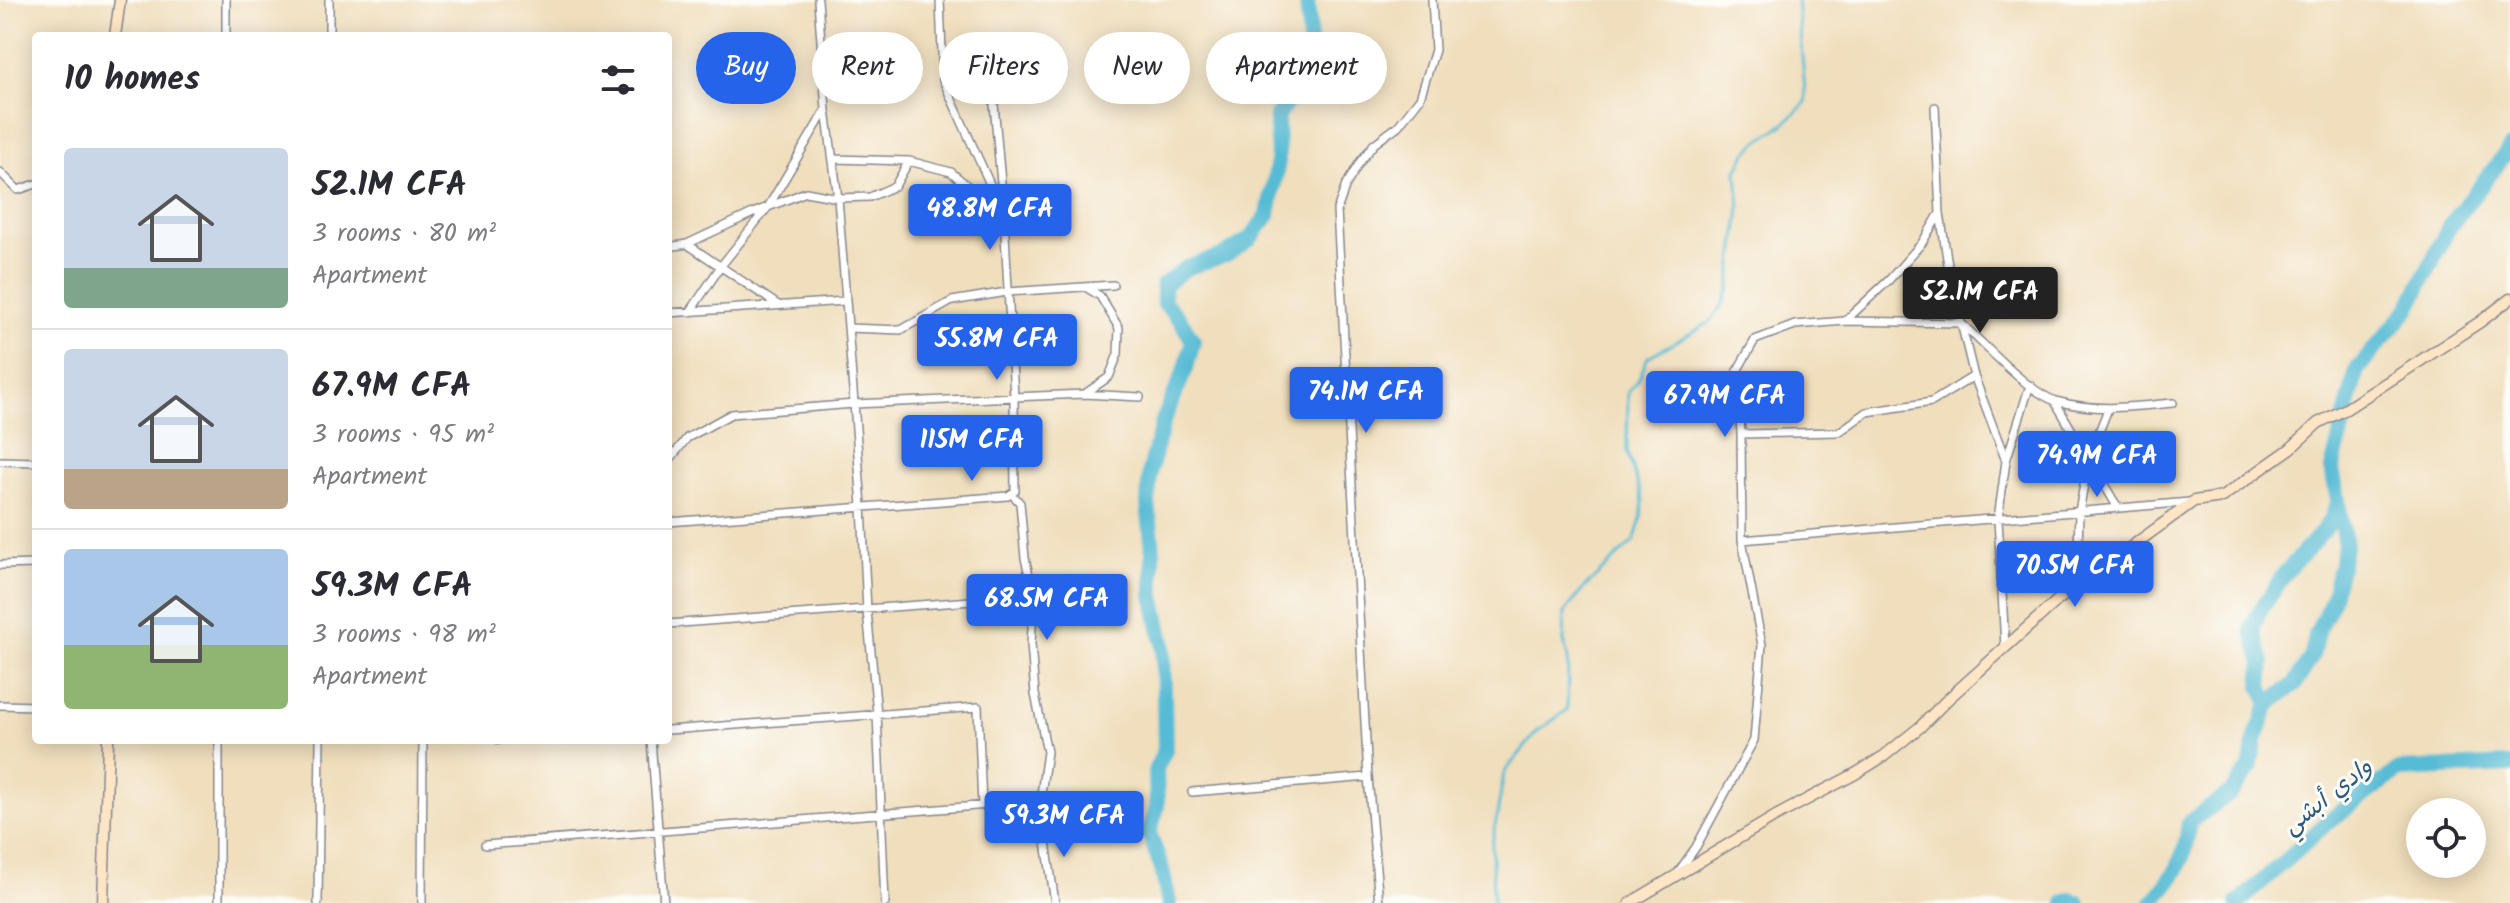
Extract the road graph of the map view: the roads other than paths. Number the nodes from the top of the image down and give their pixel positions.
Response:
1 (120, 0) edge
2 (226, 0) edge
3 (329, 0) edge
4 (818, 0) edge
5 (940, 0) edge
6 (1432, 0) edge
7 (116, 32) edge
8 (226, 32) edge
9 (329, 32) edge
10 (994, 104) dead end
11 (1935, 107) dead end
12 (826, 110) junction
13 (833, 159) junction
14 (909, 161) junction
15 (0, 172) edge
16 (32, 185) edge
17 (838, 198) junction
18 (768, 207) junction
19 (1940, 213) junction
20 (1004, 216) junction
21 (687, 244) junction
22 (672, 246) edge
23 (721, 266) junction
24 (1113, 285) dead end
25 (1086, 287) junction
26 (1007, 292) junction
27 (2510, 299) edge
28 (845, 301) junction
29 (778, 305) junction
30 (690, 312) junction
31 (672, 313) edge
32 (1845, 321) junction
33 (1961, 323) junction
34 (848, 328) junction
35 (1974, 376) junction
36 (2030, 385) junction
37 (1084, 394) junction
38 (1014, 397) junction
39 (1140, 397) dead end
40 (2054, 400) junction
41 (2173, 403) dead end
42 (854, 404) junction
43 (2108, 409) junction
44 (1741, 434) junction
45 (672, 457) edge
46 (2089, 457) junction
47 (0, 461) edge
48 (2006, 461) junction
49 (32, 462) edge
50 (1012, 494) junction
51 (2194, 501) junction
52 (862, 506) junction
53 (2118, 508) junction
54 (2079, 512) junction
55 (1998, 519) junction
56 (672, 522) edge
57 (1742, 540) junction
58 (32, 564) edge
59 (0, 565) edge
60 (2077, 586) junction
61 (1034, 596) junction
62 (867, 611) junction
63 (672, 624) edge
64 (2005, 647) junction
65 (0, 705) edge
66 (32, 706) edge
67 (877, 713) junction
68 (672, 730) edge
69 (108, 744) edge
70 (219, 744) edge
71 (320, 744) edge
72 (423, 744) edge
73 (651, 744) edge
74 (1368, 777) junction
75 (1192, 792) dead end
76 (1040, 801) junction
77 (982, 805) junction
78 (883, 812) junction
79 (659, 830) junction
80 (485, 845) dead end
81 (1678, 873) junction
82 (103, 903) edge
83 (219, 903) edge
84 (318, 903) edge
85 (422, 903) edge
86 (664, 903) edge
87 (885, 903) edge
88 (1055, 903) edge
89 (1379, 903) edge
90 (1630, 903) edge

1 - 7 street
2 - 8 street
3 - 9 street
4 - 12 street
5 - 20 street
6 - 74 street
10 - 20 street
11 - 19 street
12 - 13 street
12 - 18 street
13 - 14 street
13 - 17 street
14 - 17 street
14 - 20 street
15 - 16 street
17 - 18 street
17 - 28 street
18 - 21 street
18 - 23 street
19 - 32 street
19 - 33 street
20 - 26 street
21 - 22 street
21 - 23 street
23 - 29 street
23 - 30 street
24 - 25 street
25 - 26 street
25 - 37 street
26 - 34 street
26 - 38 street
27 - 51 street
28 - 29 street
28 - 34 street
29 - 30 street
30 - 31 street
32 - 33 street
32 - 44 street
33 - 35 street
33 - 36 street
34 - 42 street
35 - 44 street
35 - 48 street
36 - 40 street
36 - 48 street
37 - 38 street
37 - 39 street
38 - 42 street
38 - 50 street
40 - 43 street
40 - 46 street
41 - 43 street
42 - 45 street
42 - 52 street
43 - 46 street
44 - 57 street
46 - 53 street
46 - 54 street
47 - 49 street
48 - 55 street
50 - 52 street
50 - 61 street
51 - 53 street
51 - 60 street
52 - 56 street
52 - 62 street
53 - 54 street
54 - 55 street
54 - 60 street
55 - 57 street
55 - 64 street
57 - 81 street
58 - 59 street
60 - 64 street
61 - 62 street
61 - 76 street
62 - 63 street
62 - 67 street
64 - 81 street
65 - 66 street
67 - 68 street
67 - 77 street
67 - 78 street
69 - 82 street
70 - 83 street
71 - 84 street
72 - 85 street
73 - 79 street
74 - 75 street
74 - 89 street
76 - 77 street
76 - 88 street
77 - 78 street
78 - 79 street
78 - 87 street
79 - 80 street
79 - 86 street
81 - 90 street

